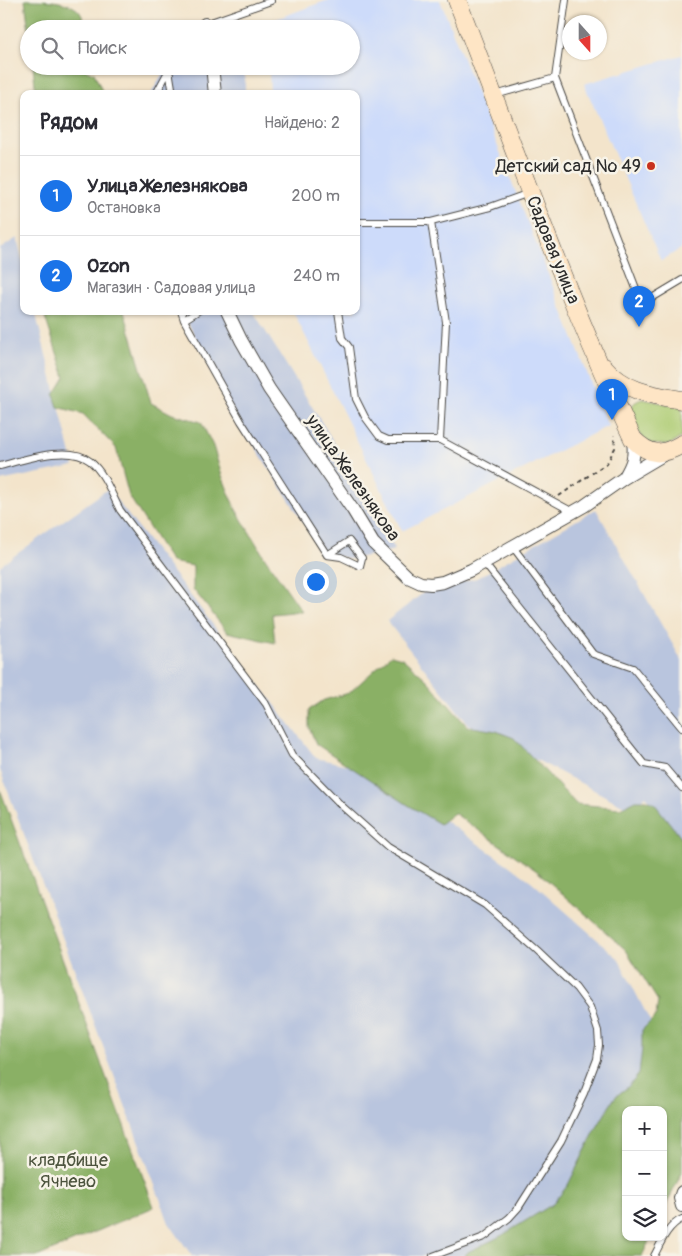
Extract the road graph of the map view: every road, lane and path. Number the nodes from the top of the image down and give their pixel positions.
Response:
1 (271, 0) edge
2 (457, 0) edge
3 (566, 0) edge
4 (221, 20) edge
5 (166, 75) edge
6 (171, 75) edge
7 (213, 75) edge
8 (555, 78) junction
9 (158, 90) edge
10 (173, 90) edge
11 (215, 90) edge
12 (494, 96) junction
13 (531, 193) junction
14 (360, 222) edge
15 (431, 222) junction
16 (682, 280) edge
17 (182, 315) edge
18 (192, 315) edge
19 (229, 315) edge
20 (339, 315) edge
21 (184, 320) junction
22 (597, 359) junction
23 (643, 393) junction
24 (682, 400) edge
25 (624, 419) junction
26 (614, 435) dead end
27 (633, 439) junction
28 (440, 440) junction
29 (676, 448) edge
30 (0, 466) edge
31 (624, 478) junction
32 (553, 500) dead end
33 (573, 512) junction
34 (513, 548) junction
35 (327, 555) junction
36 (484, 562) junction
37 (682, 728) edge
38 (682, 788) edge
39 (682, 1192) edge
40 (682, 1206) edge
41 (682, 1219) edge
42 (434, 1256) edge
43 (654, 1256) edge

1 - 4 lane
2 - 12 main road, Садовая улица
3 - 8 lane
5 - 9 lane
6 - 10 lane
7 - 11 street
8 - 12 lane
8 - 16 lane
12 - 13 main road, Садовая улица
13 - 15 lane
13 - 22 main road, Садовая улица
14 - 15 lane
15 - 28 lane
17 - 21 lane
18 - 21 lane
19 - 36 street, улица Железнякова
20 - 28 lane
21 - 35 lane
22 - 23 main road
22 - 25 main road, Садовая улица
23 - 24 main road
23 - 25 main road
25 - 27 main road, Садовая улица
26 - 32 path
27 - 29 main road
27 - 31 street
28 - 33 lane
29 - 31 street, улица Железнякова
30 - 42 lane
31 - 33 street, улица Железнякова
33 - 34 street, улица Железнякова
34 - 36 street, улица Железнякова
34 - 37 lane
35 - 35 lane
36 - 38 lane
39 - 40 street
41 - 43 lane

